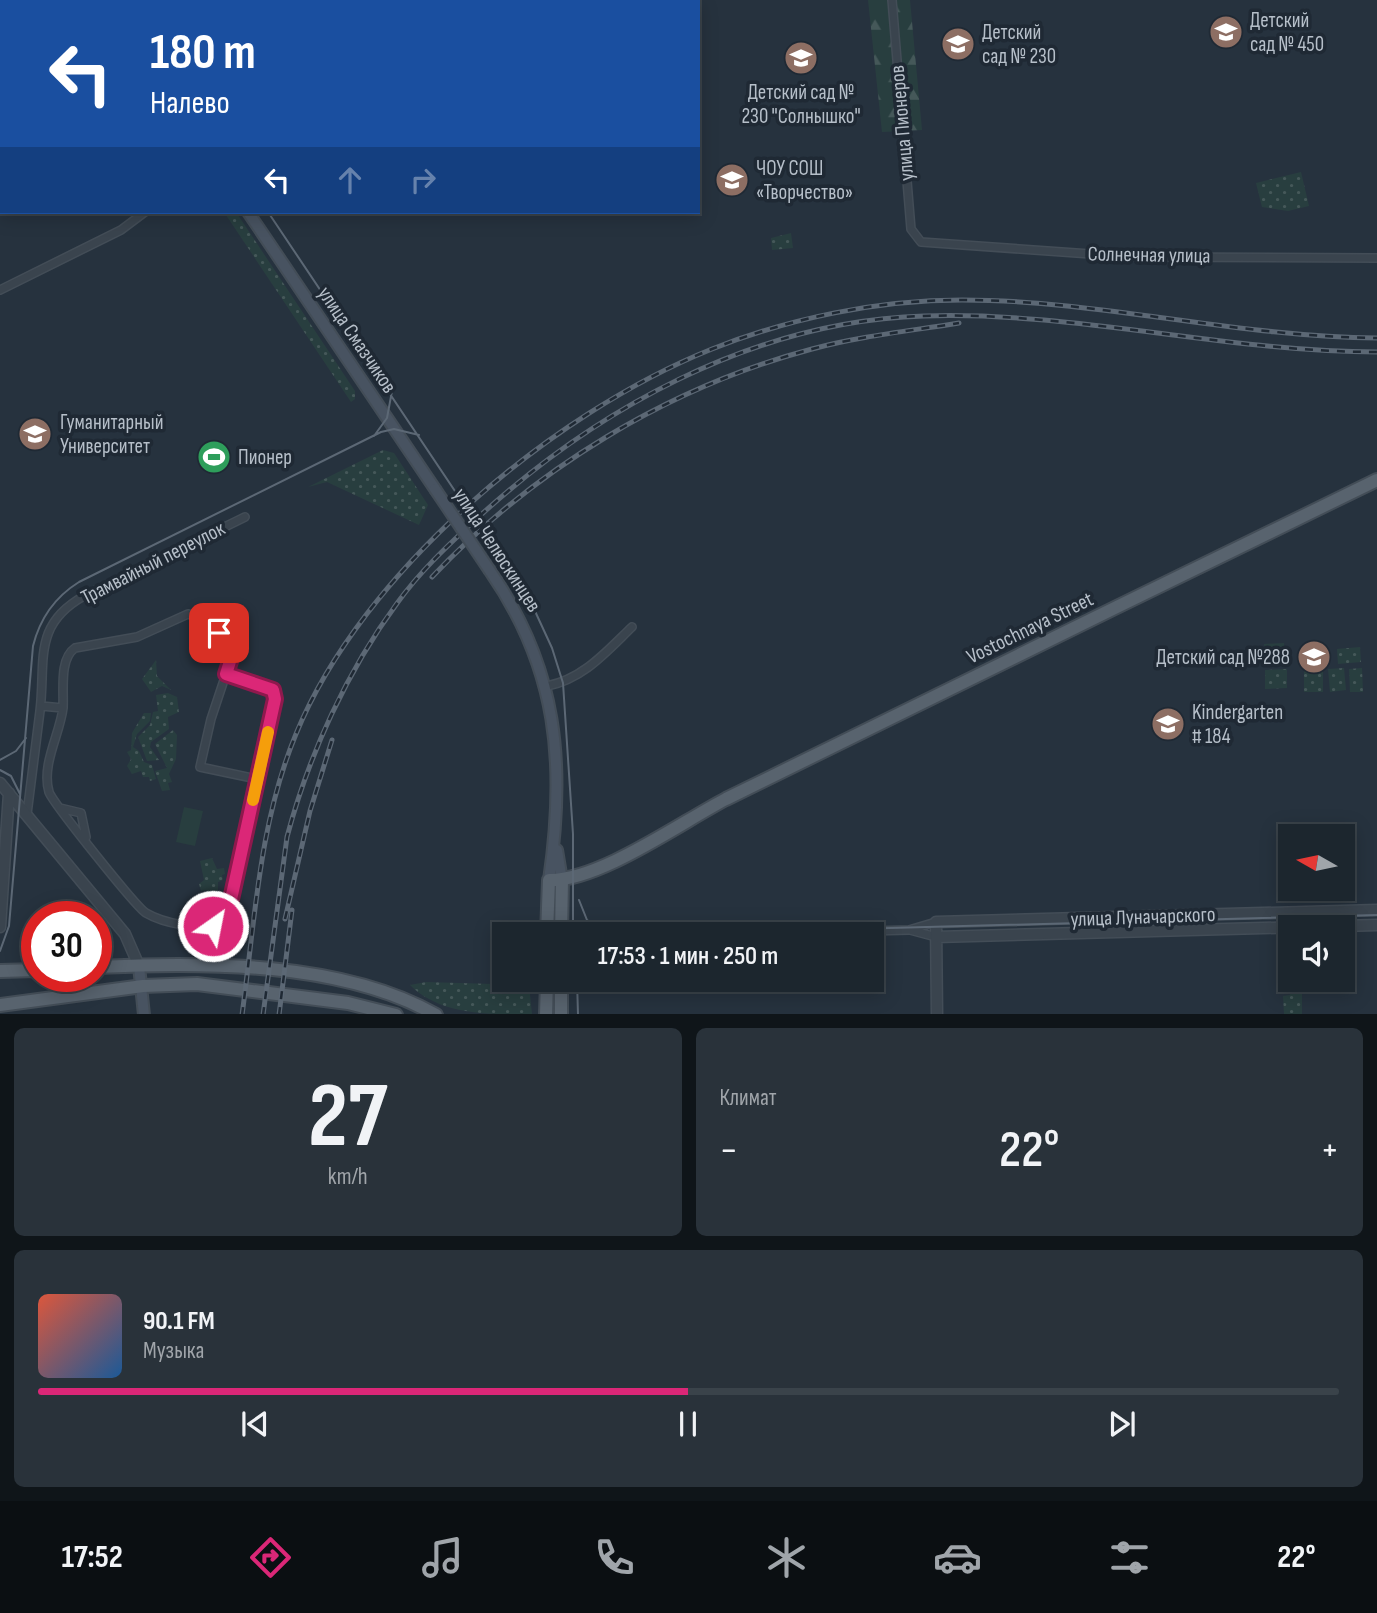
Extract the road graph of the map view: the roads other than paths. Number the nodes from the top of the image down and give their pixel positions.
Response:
1 (892, 0) edge
2 (142, 214) edge
3 (249, 214) edge
4 (921, 242) joint
5 (1377, 258) edge
6 (0, 290) edge
7 (1377, 480) edge
8 (435, 489) joint
9 (245, 517) dead end
10 (632, 627) dead end
11 (226, 674) junction
12 (547, 686) junction
13 (41, 706) junction
14 (63, 708) junction
15 (257, 779) junction
16 (0, 783) edge
17 (9, 793) junction
18 (60, 808) junction
19 (27, 814) junction
20 (87, 842) junction
21 (556, 880) junction
22 (1377, 911) edge
23 (549, 922) edge
24 (560, 922) edge
25 (936, 922) junction
26 (1377, 925) edge
27 (0, 927) edge
28 (909, 930) junction
29 (884, 931) edge
30 (936, 937) junction
31 (139, 966) junction
32 (112, 967) edge
33 (21, 971) edge
34 (2, 973) edge
35 (143, 986) junction
36 (547, 992) edge
37 (561, 992) edge
38 (0, 1005) edge
39 (144, 1014) edge
40 (396, 1014) edge
41 (436, 1014) edge
42 (546, 1014) edge
43 (561, 1014) edge
44 (937, 1014) edge

1 - 4 street, улица Пионеров
2 - 6 street
3 - 8 main road, улица Смазчиков
4 - 5 street, Солнечная улица
7 - 21 main road
8 - 12 main road, улица Челюскинцев, bridge
9 - 13 street, Трамвайный переулок
10 - 12 street
11 - 14 street
11 - 15 street
11 - 15 street
12 - 21 main road, улица Челюскинцев
13 - 14 street
13 - 19 street, Трамвайный переулок
14 - 18 street
15 - 20 street
16 - 17 street
17 - 19 street
17 - 27 street
18 - 20 street
18 - 20 street
19 - 31 street
21 - 23 main road, улица Челюскинцев
21 - 24 main road, улица Челюскинцев
22 - 25 street, улица Луначарского
25 - 28 street, улица Луначарского
25 - 30 street
26 - 30 street, улица Луначарского
28 - 29 street, улица Луначарского
28 - 30 street, улица Луначарского
30 - 44 street
31 - 32 main road
31 - 35 main road
31 - 41 main road
33 - 34 main road
35 - 38 main road
35 - 39 main road
35 - 40 main road
36 - 42 main road
37 - 43 main road

